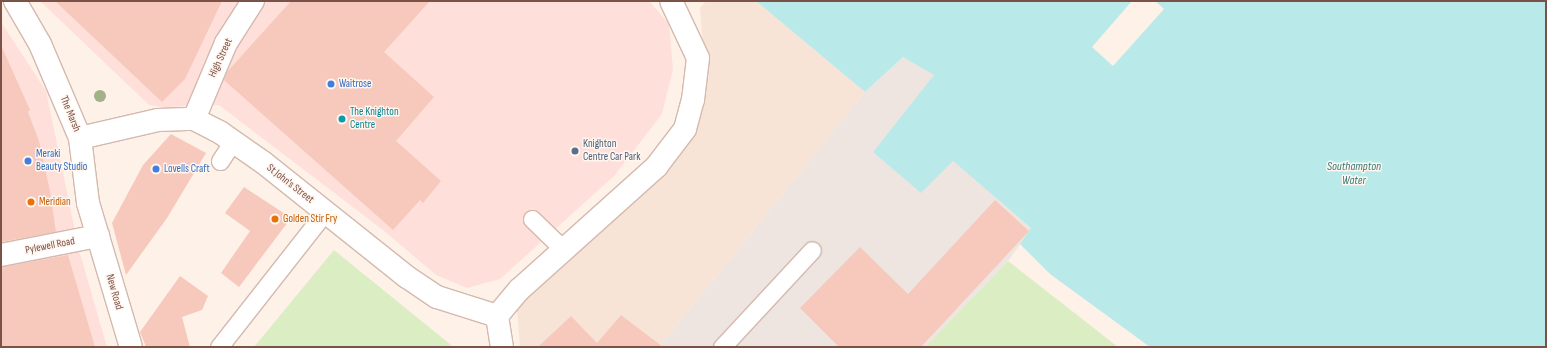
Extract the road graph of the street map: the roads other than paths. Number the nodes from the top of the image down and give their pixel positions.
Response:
1 (253, 1) edge
2 (671, 1) edge
3 (19, 3) edge
4 (194, 119) junction
5 (80, 138) junction
6 (233, 141) junction
7 (220, 161) dead end
8 (325, 212) junction
9 (532, 219) dead end
10 (98, 236) junction
11 (564, 250) junction
12 (812, 250) dead end
13 (1, 255) edge
14 (497, 316) junction
15 (131, 347) edge
16 (219, 347) edge
17 (502, 347) edge
18 (722, 347) edge

1 - 4 street, High Street
2 - 11 street
3 - 5 street, The Marsh
4 - 5 street
4 - 6 street, St John's Street
5 - 10 street, The Marsh
6 - 7 lane
6 - 8 street, St John's Street
8 - 14 street, St John's Street
8 - 16 lane
9 - 11 lane
10 - 13 street, Pylewell Road
10 - 15 street, New Road
11 - 14 street
12 - 18 lane
14 - 17 street

